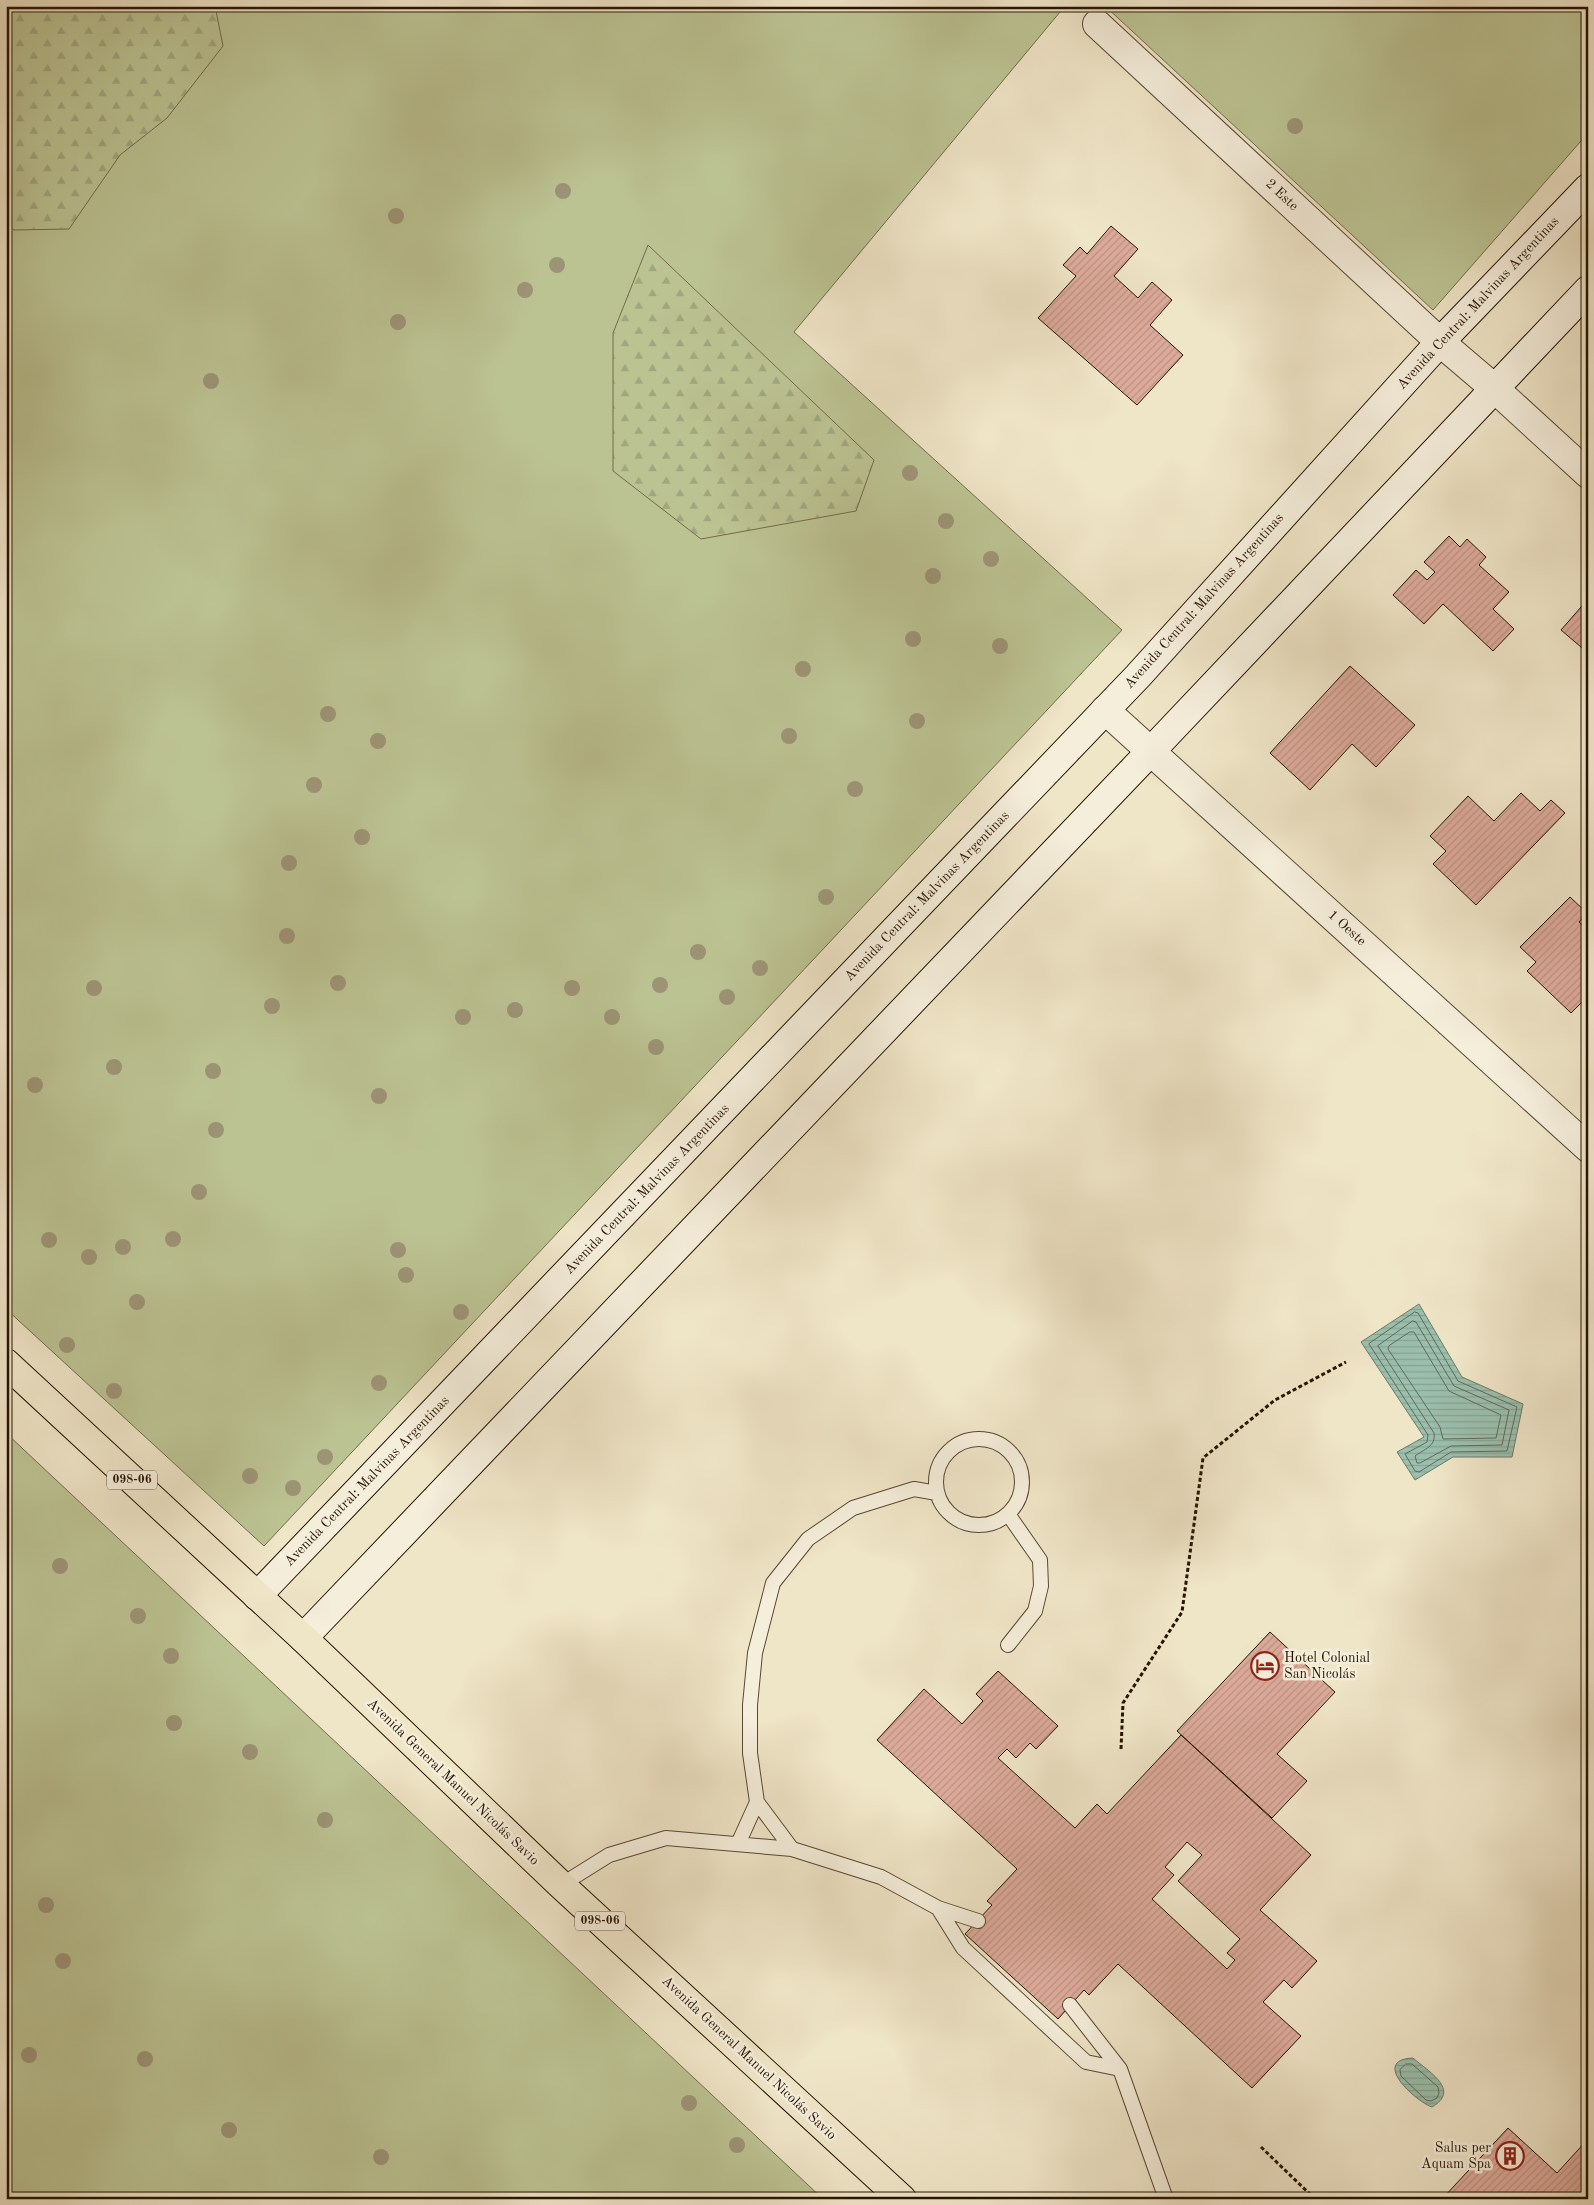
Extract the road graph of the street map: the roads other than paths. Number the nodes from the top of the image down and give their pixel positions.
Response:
1 (1097, 24) dead end
2 (1588, 188) edge
3 (1588, 290) edge
4 (1440, 342) junction
5 (1494, 388) junction
6 (1588, 474) edge
7 (1105, 710) junction
8 (1152, 750) junction
9 (1588, 1148) edge
10 (6, 1363) edge
11 (937, 1493) junction
12 (1008, 1514) junction
13 (257, 1596) junction
14 (303, 1638) junction
15 (1008, 1645) dead end
16 (757, 1802) junction
17 (738, 1844) junction
18 (792, 1849) junction
19 (561, 1885) junction
20 (938, 1908) junction
21 (978, 1921) dead end
22 (1070, 2005) dead end
23 (1120, 2069) junction
24 (902, 2199) edge
25 (1166, 2199) edge

1 - 4 main road, 2 Este
2 - 4 main road, Avenida Central: Malvinas Argentinas
3 - 5 main road
4 - 5 main road, 2 Este
4 - 7 main road, Avenida Central: Malvinas Argentinas
5 - 6 main road, 2 Este
5 - 8 main road
7 - 8 main road, 1 Oeste
7 - 13 main road, Avenida Central: Malvinas Argentinas
8 - 9 main road, 1 Oeste
8 - 14 main road
10 - 13 main road, Avenida General Manuel Nicolás Savio / 098-06
11 - 12 lane
11 - 12 lane
11 - 16 lane
12 - 15 lane
13 - 14 main road, Avenida General Manuel Nicolás Savio
14 - 19 main road, Avenida General Manuel Nicolás Savio / 098-06
16 - 17 lane
16 - 18 lane
17 - 18 lane
17 - 19 lane
18 - 20 lane
19 - 24 main road, Avenida General Manuel Nicolás Savio / 098-06
20 - 21 lane
20 - 23 lane
22 - 23 lane
23 - 25 lane

